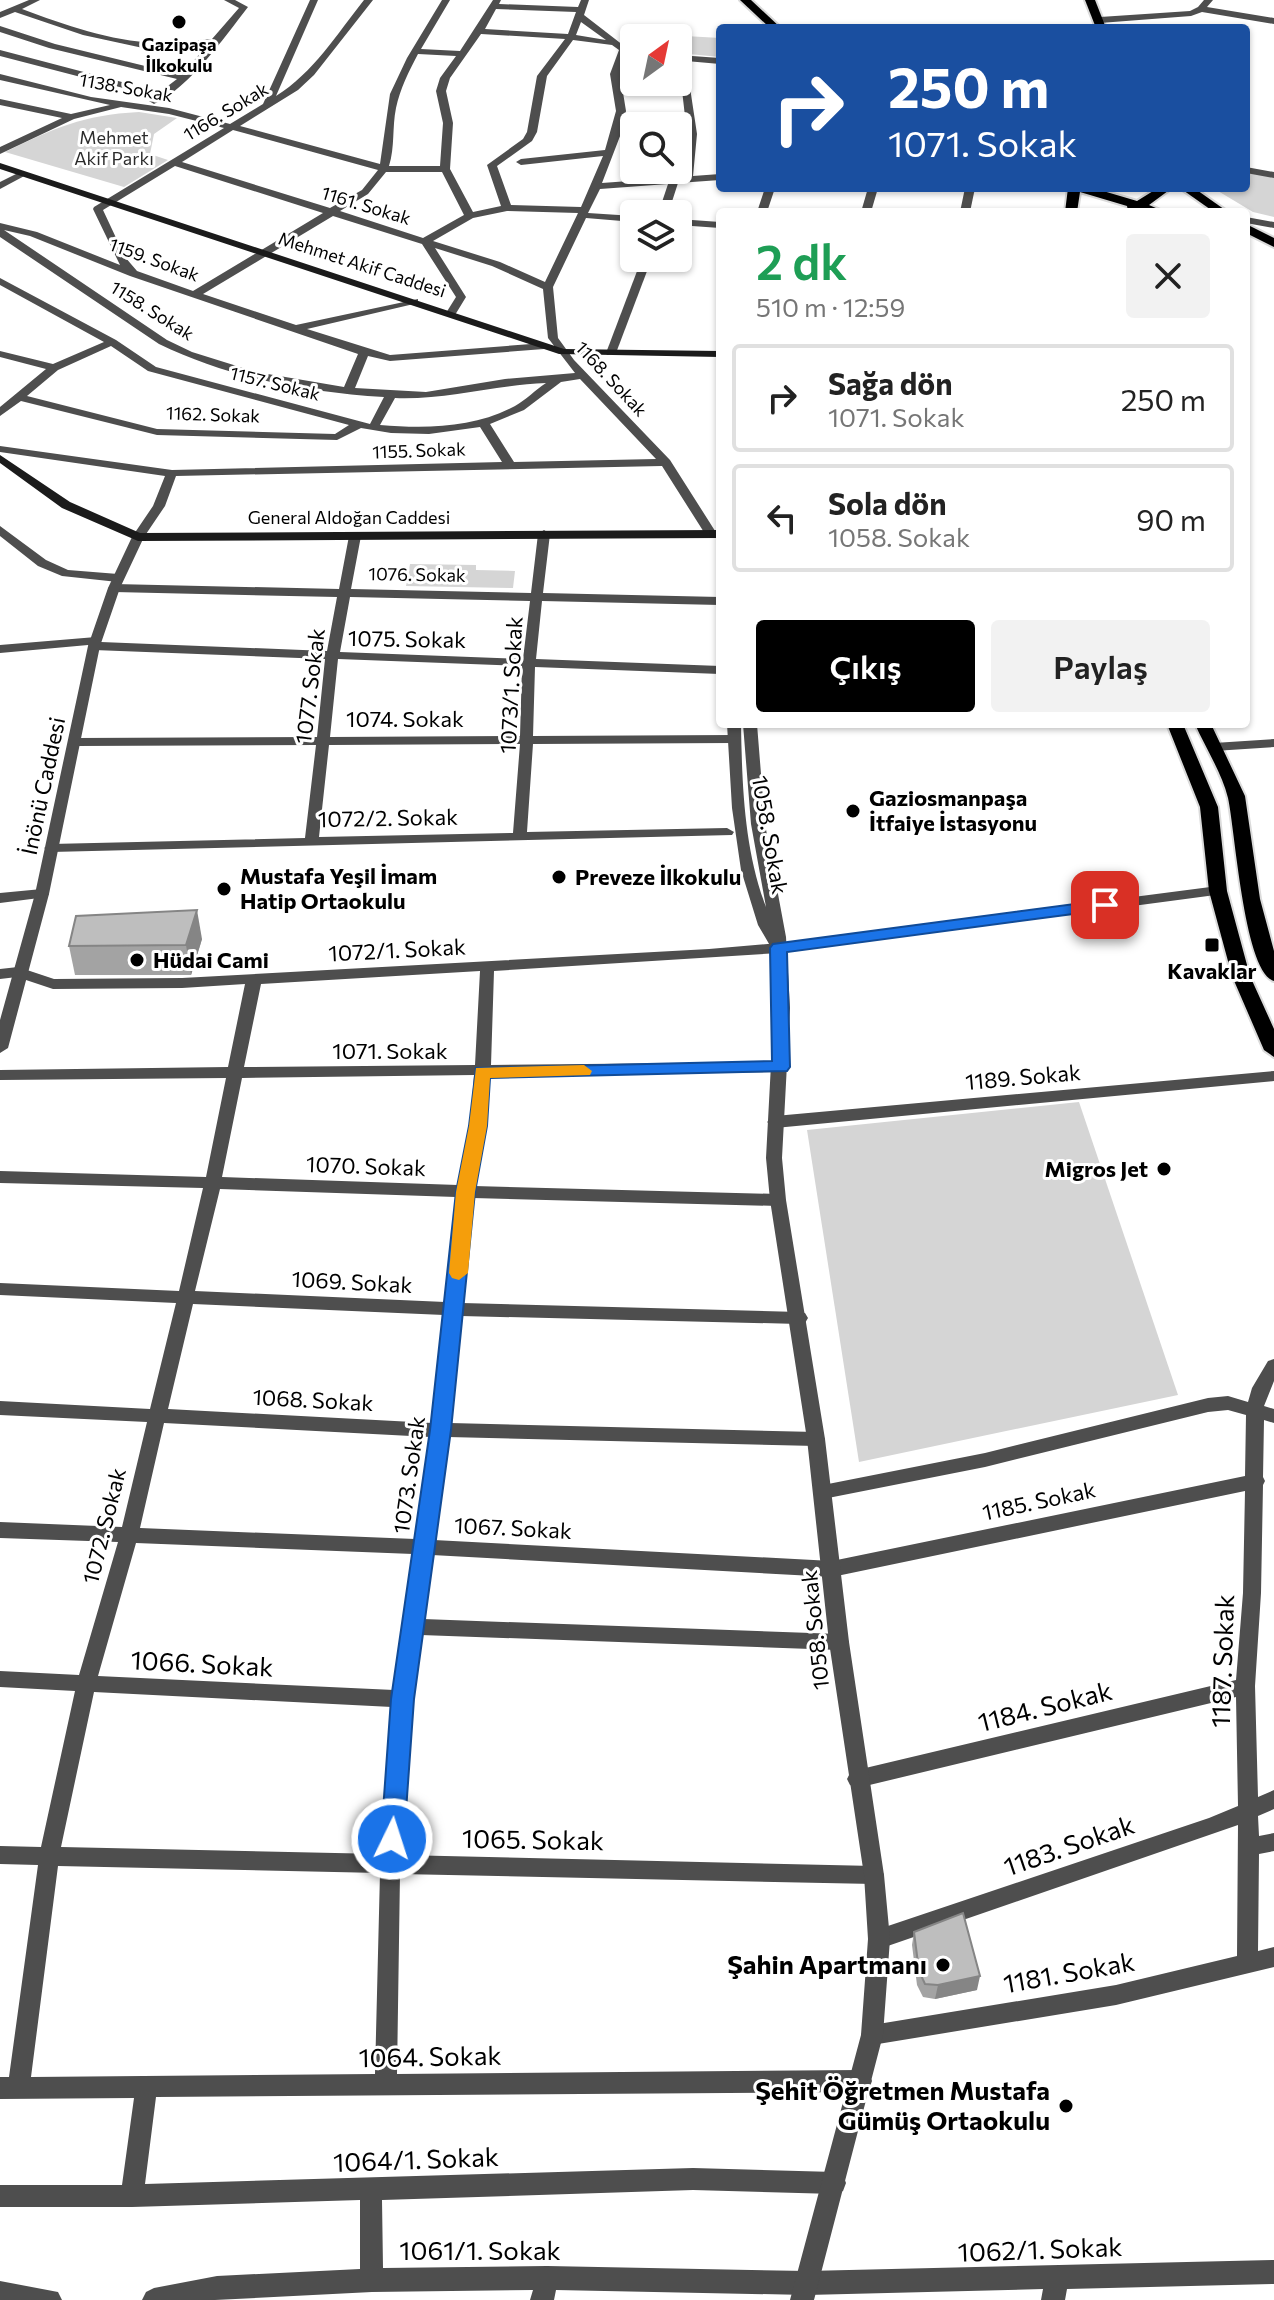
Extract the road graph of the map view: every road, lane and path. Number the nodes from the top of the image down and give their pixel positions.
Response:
1 (36, 0) edge
2 (228, 0) edge
3 (314, 0) edge
4 (369, 0) edge
5 (446, 0) edge
6 (745, 0) edge
7 (1090, 0) edge
8 (1209, 0) edge
9 (496, 3) edge
10 (15, 9) junction
11 (583, 9) edge
12 (1201, 9) junction
13 (0, 15) edge
14 (1274, 21) edge
15 (772, 24) edge
16 (1100, 24) edge
17 (0, 29) edge
18 (479, 31) junction
19 (571, 37) junction
20 (217, 42) junction
21 (620, 43) edge
22 (620, 47) edge
23 (417, 51) junction
24 (0, 53) edge
25 (462, 54) junction
26 (692, 59) edge
27 (716, 61) edge
28 (620, 66) edge
29 (0, 77) edge
30 (184, 78) junction
31 (163, 96) junction
32 (2, 104) edge
33 (124, 105) junction
34 (267, 105) junction
35 (143, 107) junction
36 (71, 117) junction
37 (232, 127) junction
38 (0, 151) edge
39 (610, 152) junction
40 (173, 162) junction
41 (521, 162) dead end
42 (0, 166) edge
43 (386, 169) junction
44 (445, 169) junction
45 (1250, 171) edge
46 (23, 174) junction
47 (1274, 175) edge
48 (716, 177) edge
49 (692, 179) edge
50 (627, 184) edge
51 (0, 186) edge
52 (596, 186) junction
53 (1090, 192) edge
54 (1161, 192) edge
55 (1192, 192) edge
56 (110, 201) junction
57 (507, 208) junction
58 (1129, 208) edge
59 (1133, 208) edge
60 (1215, 208) edge
61 (330, 212) junction
62 (583, 213) junction
63 (470, 216) junction
64 (620, 217) edge
65 (1250, 221) edge
66 (692, 223) edge
67 (716, 225) edge
68 (1274, 225) edge
69 (0, 226) edge
70 (1250, 230) edge
71 (0, 232) edge
72 (425, 241) junction
73 (1274, 243) edge
74 (1250, 244) edge
75 (264, 252) junction
76 (1274, 253) edge
77 (642, 272) edge
78 (134, 274) junction
79 (0, 281) edge
80 (548, 287) junction
81 (195, 294) junction
82 (414, 301) junction
83 (451, 313) junction
84 (297, 328) junction
85 (112, 342) junction
86 (544, 346) junction
87 (716, 351) edge
88 (364, 352) junction
89 (563, 352) junction
90 (611, 353) junction
91 (0, 354) edge
92 (185, 354) junction
93 (54, 368) junction
94 (152, 369) junction
95 (583, 375) junction
96 (555, 382) junction
97 (349, 389) junction
98 (391, 395) junction
99 (20, 398) junction
100 (0, 413) edge
101 (482, 421) junction
102 (358, 425) junction
103 (373, 428) junction
104 (0, 449) edge
105 (0, 458) edge
106 (666, 462) junction
107 (511, 467) junction
108 (172, 473) junction
109 (0, 530) edge
110 (544, 534) junction
111 (716, 534) edge
112 (355, 536) junction
113 (138, 537) junction
114 (116, 583) junction
115 (345, 592) junction
116 (536, 595) junction
117 (716, 601) edge
118 (95, 644) junction
119 (0, 649) edge
120 (332, 658) junction
121 (529, 662) junction
122 (716, 670) edge
123 (1177, 728) edge
124 (1205, 728) edge
125 (734, 732) edge
126 (750, 732) edge
127 (324, 739) junction
128 (528, 740) junction
129 (76, 742) junction
130 (1274, 743) edge
131 (1214, 747) junction
132 (1186, 749) junction
133 (759, 830) junction
134 (743, 831) junction
135 (727, 832) dead end
136 (520, 837) junction
137 (312, 841) junction
138 (51, 848) junction
139 (1218, 891) junction
140 (42, 894) junction
141 (0, 898) edge
142 (779, 948) junction
143 (487, 967) junction
144 (18, 972) junction
145 (0, 974) edge
146 (1274, 975) edge
147 (254, 979) junction
148 (3, 1030) edge
149 (0, 1048) edge
150 (1274, 1050) edge
151 (781, 1067) junction
152 (236, 1073) junction
153 (482, 1073) junction
154 (0, 1075) edge
155 (1274, 1076) edge
156 (775, 1122) junction
157 (0, 1177) edge
158 (213, 1182) junction
159 (465, 1192) junction
160 (778, 1200) junction
161 (0, 1289) edge
162 (184, 1296) junction
163 (455, 1309) junction
164 (799, 1318) junction
165 (1274, 1366) edge
166 (0, 1408) edge
167 (1265, 1412) edge
168 (155, 1417) junction
169 (440, 1430) junction
170 (816, 1439) junction
171 (1256, 1481) junction
172 (823, 1492) junction
173 (0, 1530) edge
174 (129, 1535) junction
175 (423, 1547) junction
176 (832, 1569) junction
177 (415, 1627) junction
178 (839, 1642) junction
179 (0, 1679) edge
180 (86, 1684) junction
181 (1245, 1686) junction
182 (402, 1699) junction
183 (857, 1779) junction
184 (1274, 1799) edge
185 (1246, 1810) junction
186 (1274, 1842) edge
187 (1249, 1847) junction
188 (0, 1855) edge
189 (49, 1856) junction
190 (390, 1865) junction
191 (874, 1875) junction
192 (879, 1939) junction
193 (1274, 1957) edge
194 (1247, 1963) junction
195 (872, 2035) junction
196 (861, 2081) junction
197 (386, 2085) junction
198 (9, 2088) edge
199 (146, 2088) junction
200 (835, 2183) junction
201 (371, 2189) junction
202 (0, 2196) edge
203 (132, 2196) junction
204 (1274, 2272) edge
205 (372, 2280) junction
206 (544, 2289) edge
207 (1055, 2289) edge
208 (804, 2292) edge
209 (0, 2293) edge
210 (50, 2300) edge
211 (154, 2300) edge

1 - 10 street
2 - 20 street
3 - 34 street
4 - 34 street, 1166. Sokak
5 - 23 street
6 - 15 main road
7 - 16 main road
8 - 12 street
9 - 11 street
9 - 18 street
10 - 13 street
10 - 20 street
11 - 19 street
11 - 21 street
12 - 14 street
12 - 16 street
17 - 30 street
18 - 19 street
18 - 25 street
19 - 22 street
19 - 57 street
20 - 30 street
23 - 25 street
23 - 43 street
24 - 31 street
25 - 44 street
26 - 27 street
28 - 39 street
29 - 33 street, 1138. Sokak
30 - 31 street
31 - 35 street
32 - 36 street
33 - 35 street, 1138. Sokak
33 - 36 street
34 - 37 street, 1166. Sokak
35 - 37 street, 1138. Sokak
36 - 38 street
37 - 40 street, 1166. Sokak
37 - 43 street, 1138. Sokak
39 - 41 street
39 - 52 street
40 - 56 street, 1166. Sokak
40 - 61 street, 1161. Sokak
42 - 46 main road, Mehmet Akif Caddesi
43 - 44 street, 1138. Sokak
43 - 61 street
44 - 63 street
45 - 47 street
46 - 51 street
46 - 56 main road, Mehmet Akif Caddesi
48 - 49 street
50 - 52 street
52 - 62 street
53 - 58 main road
54 - 59 main road
55 - 60 main road
56 - 75 main road, Mehmet Akif Caddesi
56 - 78 street
57 - 62 street
57 - 63 street
61 - 72 street, 1161. Sokak
61 - 75 street
62 - 64 street
62 - 80 street
63 - 72 street
65 - 68 street
66 - 67 street
69 - 78 street, 1159. Sokak
70 - 73 main road
71 - 92 street, 1158. Sokak
72 - 80 street, 1161. Sokak
72 - 83 street
74 - 76 main road
75 - 81 street
75 - 82 main road, Mehmet Akif Caddesi
77 - 90 street
78 - 81 street, 1159. Sokak
79 - 85 street, 1157. Sokak
80 - 89 street, 1168. Sokak
81 - 84 street, 1159. Sokak
82 - 83 main road, Mehmet Akif Caddesi
82 - 84 street
83 - 86 main road, Mehmet Akif Caddesi
84 - 88 street, 1159. Sokak
85 - 93 street
85 - 94 street, 1157. Sokak
86 - 88 street, 1159. Sokak
86 - 89 main road, Mehmet Akif Caddesi
87 - 90 main road, Mehmet Akif Caddesi
88 - 97 street
89 - 90 main road, Mehmet Akif Caddesi
89 - 95 street, 1168. Sokak
91 - 93 street
92 - 94 street
92 - 97 street, 1158. Sokak
93 - 99 street
94 - 102 street, 1157. Sokak
95 - 96 street
95 - 106 street, 1168. Sokak
96 - 98 street, 1158. Sokak
96 - 101 street, 1157. Sokak
97 - 98 street, 1158. Sokak
98 - 103 street
99 - 100 street
99 - 102 street, 1162. Sokak
101 - 103 street, 1157. Sokak
101 - 107 street
102 - 103 street, 1157. Sokak
104 - 108 street, 1155. Sokak
105 - 113 main road, General Aldoğan Caddesi
106 - 107 street, 1155. Sokak
106 - 111 street, 1168. Sokak
107 - 108 street, 1155. Sokak
108 - 113 street, İnönü Caddesi
109 - 114 street, 1076. Sokak
110 - 111 main road, General Aldoğan Caddesi
110 - 112 main road, General Aldoğan Caddesi
110 - 116 street, 1073/1. Sokak
112 - 113 main road, General Aldoğan Caddesi
112 - 115 street, 1077. Sokak
113 - 114 street, İnönü Caddesi
114 - 115 street, 1076. Sokak
114 - 118 street, İnönü Caddesi
115 - 116 street, 1076. Sokak
115 - 120 street, 1077. Sokak
116 - 117 street, 1076. Sokak
116 - 121 street, 1073/1. Sokak
118 - 119 street, 1075. Sokak
118 - 120 street, 1075. Sokak
118 - 129 street, İnönü Caddesi
120 - 121 street, 1075. Sokak
120 - 127 street, 1077. Sokak
121 - 122 street, 1075. Sokak
121 - 128 street, 1073/1. Sokak
123 - 132 main road
124 - 131 main road
125 - 126 street, 1074. Sokak
125 - 128 street, 1074. Sokak
125 - 134 street, 1058. Sokak
126 - 133 street, 1058. Sokak
127 - 128 street, 1074. Sokak
127 - 129 street, 1074. Sokak
127 - 137 street, 1077. Sokak
128 - 136 street, 1073/1. Sokak
129 - 138 street, İnönü Caddesi
130 - 131 street
131 - 132 main road
131 - 146 main road
132 - 139 main road
133 - 134 street
133 - 142 street, 1058. Sokak
134 - 142 street, 1058. Sokak
135 - 136 street, 1072/2. Sokak
136 - 137 street, 1072/2. Sokak
137 - 138 street, 1072/2. Sokak
138 - 140 street, İnönü Caddesi
139 - 142 street, 1072/1. Sokak
139 - 150 main road
140 - 141 street
140 - 144 street, İnönü Caddesi
142 - 143 street, 1072/1. Sokak
142 - 151 street, 1058. Sokak
143 - 147 street, 1072/1. Sokak
143 - 153 street, 1073. Sokak
144 - 145 street
144 - 147 street, 1072/1. Sokak
144 - 148 street, İnönü Caddesi
147 - 152 street, 1072. Sokak
148 - 149 street, İnönü Caddesi
151 - 153 street, 1071. Sokak
151 - 156 street, 1058. Sokak
152 - 153 street, 1071. Sokak
152 - 154 street, 1071. Sokak
152 - 158 street, 1072. Sokak
153 - 159 street, 1073. Sokak
155 - 156 street, 1189. Sokak
156 - 160 street, 1058. Sokak
157 - 158 street, 1070. Sokak
158 - 159 street, 1070. Sokak
158 - 162 street, 1072. Sokak
159 - 160 street, 1070. Sokak
159 - 163 street, 1073. Sokak
160 - 164 street, 1058. Sokak
161 - 162 street, 1069. Sokak
162 - 163 street, 1069. Sokak
162 - 168 street, 1072. Sokak
163 - 164 street, 1069. Sokak
163 - 169 street, 1073. Sokak
164 - 170 street, 1058. Sokak
165 - 167 street, 1187. Sokak
166 - 168 street, 1068. Sokak
167 - 171 street, 1187. Sokak
167 - 172 street
168 - 169 street, 1068. Sokak
168 - 174 street, 1072. Sokak
169 - 170 street, 1068. Sokak
169 - 175 street, 1073. Sokak
170 - 172 street, 1058. Sokak
171 - 176 street, 1185. Sokak
171 - 181 street, 1187. Sokak
172 - 176 street, 1058. Sokak
173 - 174 street, 1067. Sokak
174 - 175 street, 1067. Sokak
174 - 180 street, 1072. Sokak
175 - 176 street, 1067. Sokak
175 - 177 street, 1073. Sokak
176 - 178 street, 1058. Sokak
177 - 178 street
177 - 182 street, 1073. Sokak
178 - 183 street, 1058. Sokak
179 - 180 street, 1066. Sokak
180 - 182 street, 1066. Sokak
180 - 189 street, 1072. Sokak
181 - 183 street, 1184. Sokak
181 - 185 street, 1187. Sokak
182 - 190 street, 1073. Sokak
183 - 191 street, 1058. Sokak
184 - 185 street, 1183. Sokak
185 - 187 street, 1187. Sokak
185 - 192 street, 1183. Sokak
186 - 187 street
187 - 194 street, 1187. Sokak
188 - 189 street, 1065. Sokak
189 - 190 street, 1065. Sokak
189 - 198 street, 1072. Sokak
190 - 191 street, 1065. Sokak
190 - 197 street, 1073. Sokak
191 - 192 street, 1058. Sokak
192 - 195 street, 1058. Sokak
193 - 194 street, 1181. Sokak
194 - 195 street, 1181. Sokak
195 - 196 street, 1058. Sokak
196 - 197 street, 1064. Sokak
196 - 200 street, 1058. Sokak
197 - 199 street, 1064. Sokak
198 - 199 street, 1064. Sokak
199 - 203 street
200 - 201 street, 1064/1. Sokak
200 - 208 street, 1058. Sokak
201 - 203 street, 1064/1. Sokak
201 - 205 street
202 - 203 street, 1064/1. Sokak
204 - 207 street, 1062/1. Sokak
205 - 206 street, 1061/1. Sokak
205 - 211 street, 1061/1. Sokak
206 - 208 street, 1061/1. Sokak
207 - 208 street, 1062/1. Sokak
209 - 210 street

